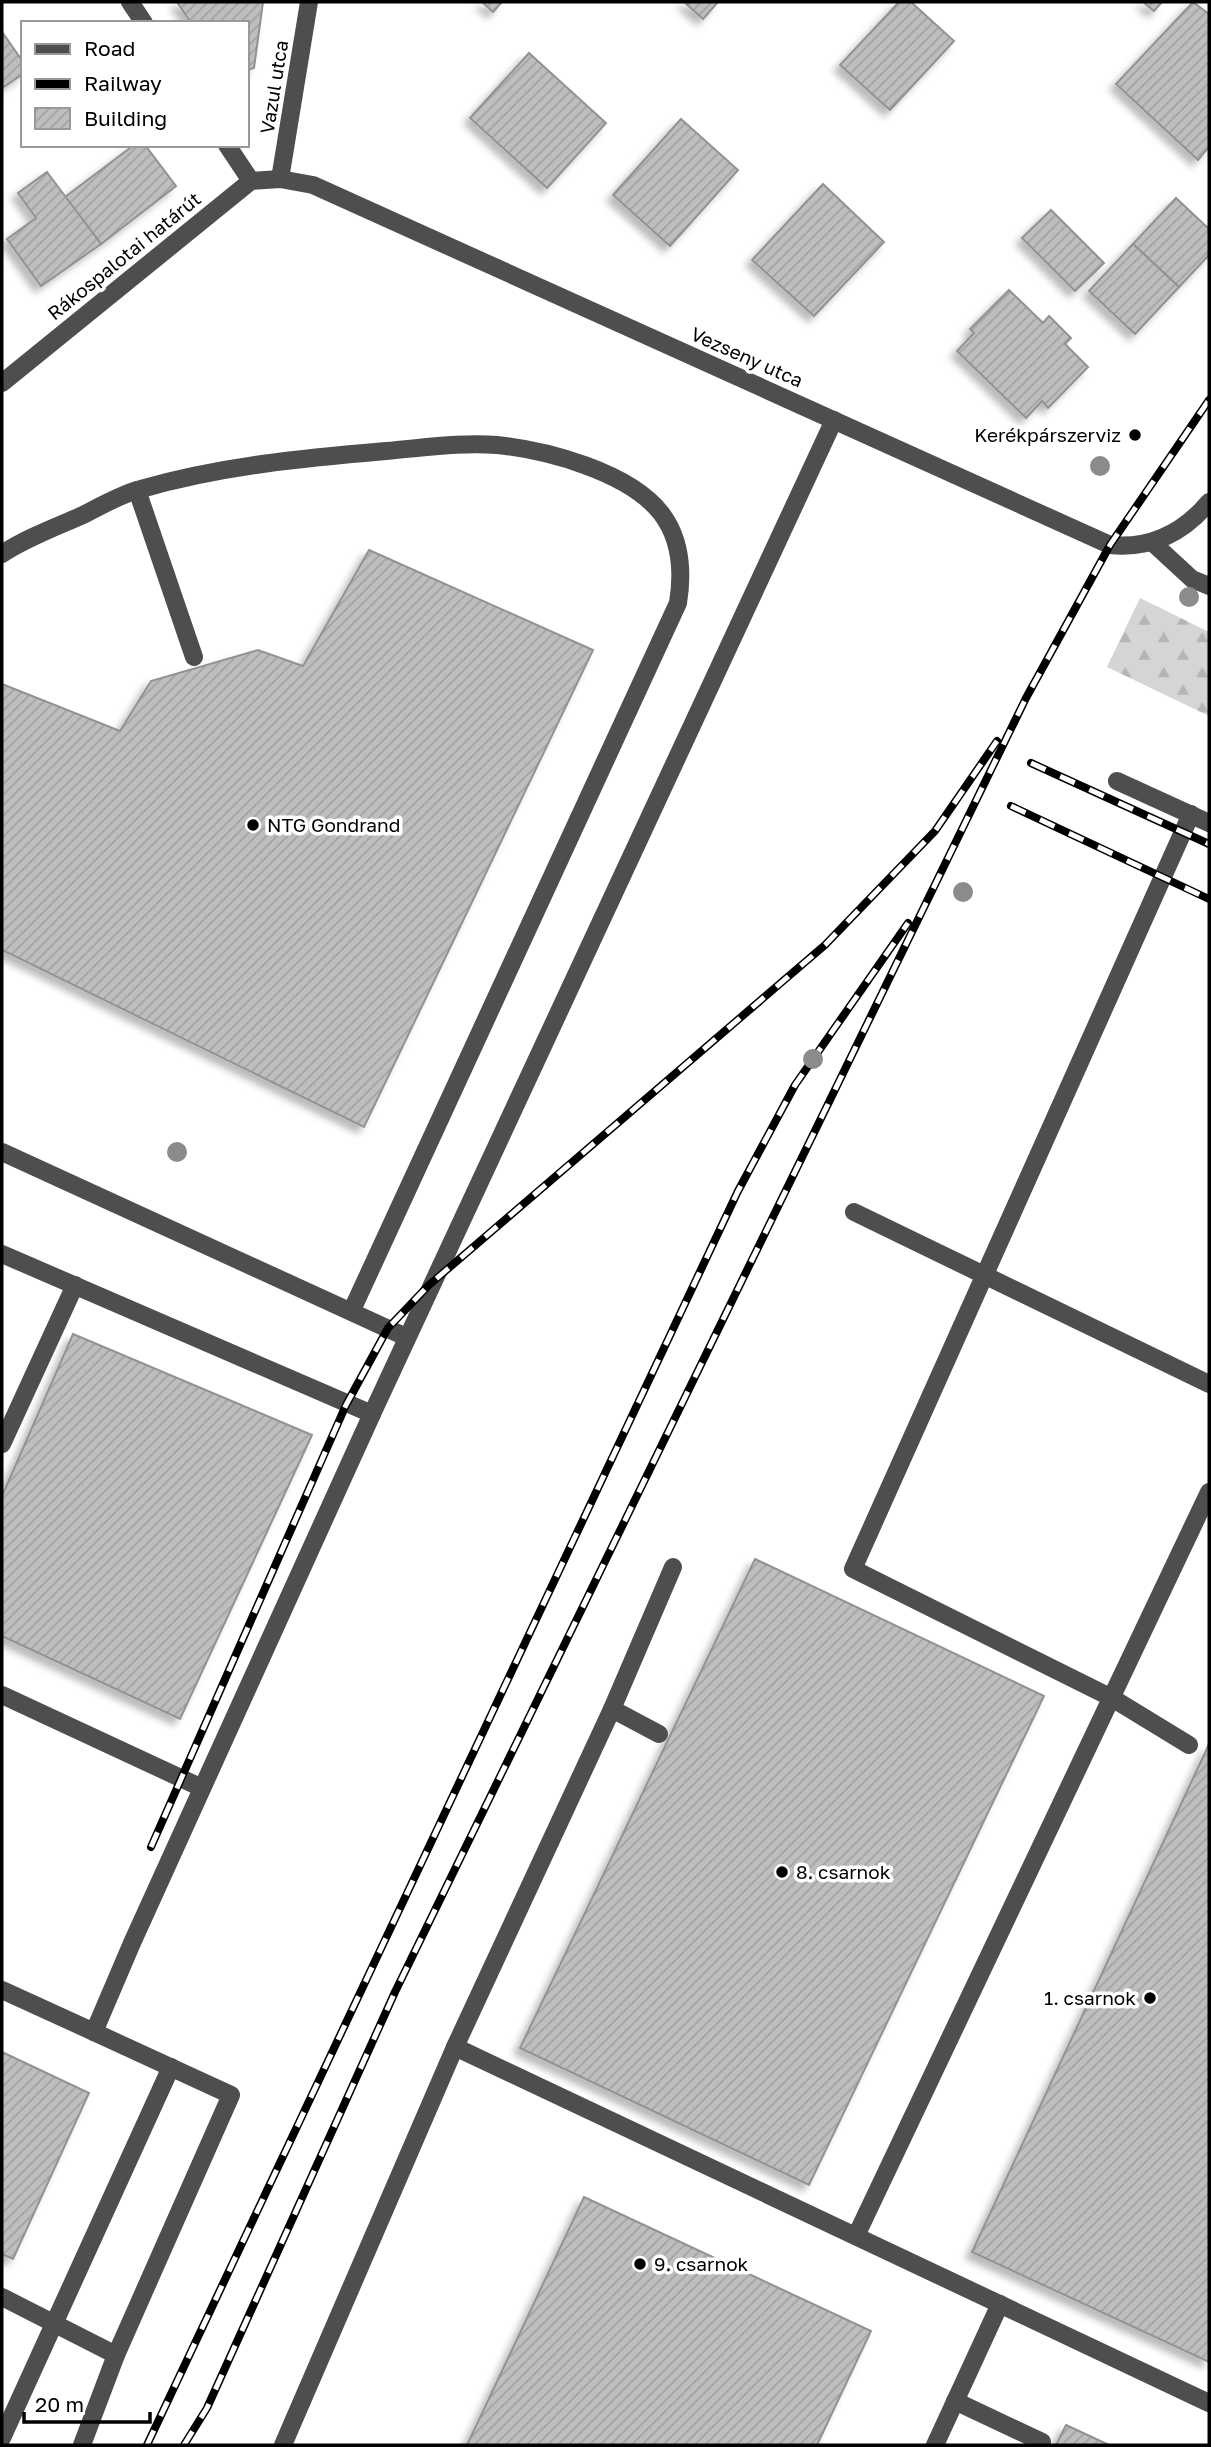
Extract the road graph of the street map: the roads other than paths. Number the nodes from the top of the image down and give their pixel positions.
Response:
1 (130, 2) edge
2 (309, 2) edge
3 (143, 21) edge
4 (228, 147) edge
5 (280, 179) junction
6 (251, 181) junction
7 (2, 383) edge
8 (834, 420) junction
9 (137, 489) junction
10 (1209, 502) edge
11 (1153, 543) junction
12 (2, 554) edge
13 (1209, 586) edge
14 (194, 657) dead end
15 (1117, 781) dead end
16 (1191, 814) junction
17 (1209, 822) edge
18 (2, 1152) edge
19 (854, 1212) dead end
20 (2, 1254) edge
21 (985, 1275) junction
22 (75, 1285) junction
23 (352, 1310) junction
24 (406, 1337) junction
25 (1209, 1384) edge
26 (372, 1414) junction
27 (2, 1444) edge
28 (1209, 1492) edge
29 (673, 1567) dead end
30 (2, 1695) edge
31 (1112, 1698) junction
32 (612, 1709) junction
33 (659, 1734) dead end
34 (1189, 1745) dead end
35 (202, 1788) junction
36 (2, 1990) edge
37 (94, 2032) junction
38 (455, 2047) junction
39 (171, 2067) junction
40 (856, 2236) junction
41 (2, 2297) edge
42 (1000, 2304) junction
43 (54, 2322) junction
44 (116, 2355) junction
45 (956, 2401) junction
46 (1209, 2403) edge
47 (2, 2438) edge
48 (1042, 2442) dead end
49 (82, 2445) edge
50 (283, 2445) edge
51 (935, 2445) edge

1 - 3 street
2 - 5 street, Vazul utca
4 - 6 street
5 - 6 street
5 - 8 street, Vezseny utca
6 - 7 street, Rákospalotai határút
8 - 11 street, Vezseny utca
8 - 24 street
9 - 12 street
9 - 14 street
9 - 23 street
10 - 11 street, Vezseny utca
11 - 13 street
15 - 16 street
16 - 17 street
16 - 21 street
18 - 23 street
19 - 21 street
20 - 22 street
21 - 25 street
21 - 31 street
22 - 26 street
22 - 27 street
23 - 24 street
24 - 26 street
26 - 35 street
28 - 31 street
29 - 32 street
30 - 35 street
31 - 34 street
31 - 40 street
32 - 33 street
32 - 38 street
35 - 37 street
36 - 37 street
37 - 39 street
38 - 40 street
38 - 50 street
39 - 43 street
39 - 44 street
40 - 42 street
41 - 43 street
42 - 45 street
42 - 46 street
43 - 44 street
43 - 47 street
44 - 49 street
45 - 48 street
45 - 51 street

